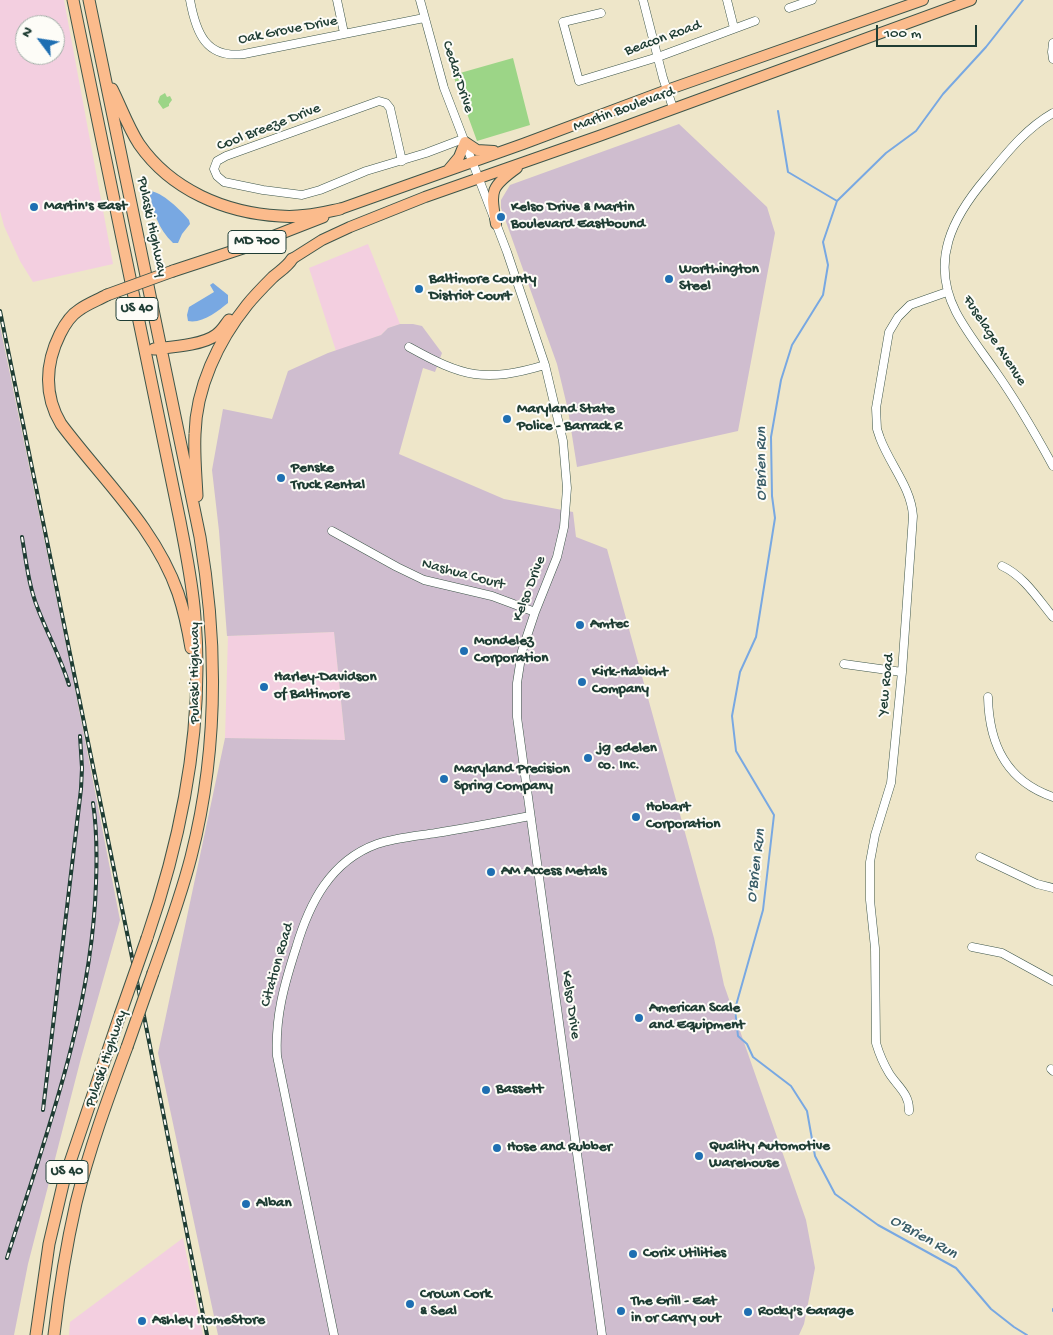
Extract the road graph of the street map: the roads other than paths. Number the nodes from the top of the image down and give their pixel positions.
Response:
1 (73, 0) edge
2 (89, 0) edge
3 (190, 0) edge
4 (337, 0) edge
5 (420, 0) edge
6 (644, 0) edge
7 (728, 0) edge
8 (812, 0) edge
9 (923, 0) edge
10 (971, 0) edge
11 (789, 8) dead end
12 (601, 13) dead end
13 (424, 18) junction
14 (755, 21) dead end
15 (734, 28) junction
16 (344, 33) junction
17 (1053, 43) edge
18 (658, 57) junction
19 (1053, 59) edge
20 (104, 74) junction
21 (667, 90) junction
22 (673, 108) junction
23 (1053, 113) edge
24 (464, 140) junction
25 (501, 151) junction
26 (402, 161) junction
27 (527, 161) junction
28 (472, 162) junction
29 (448, 170) junction
30 (478, 178) junction
31 (340, 209) junction
32 (496, 224) junction
33 (292, 258) junction
34 (948, 292) junction
35 (409, 347) dead end
36 (160, 348) junction
37 (145, 350) junction
38 (545, 365) junction
39 (1053, 466) edge
40 (332, 531) dead end
41 (200, 537) junction
42 (1002, 566) dead end
43 (535, 612) junction
44 (1053, 617) edge
45 (844, 664) dead end
46 (902, 672) junction
47 (197, 681) junction
48 (213, 685) junction
49 (988, 697) dead end
50 (1053, 797) edge
51 (530, 816) junction
52 (980, 857) dead end
53 (1053, 888) edge
54 (972, 947) dead end
55 (1053, 981) edge
56 (909, 1111) dead end
57 (36, 1335) edge
58 (54, 1335) edge
59 (334, 1335) edge
60 (602, 1335) edge

1 - 37 highway, Pulaski Highway / US 40
2 - 20 highway, Pulaski Highway / US 40
3 - 16 street, Oak Grove Drive
4 - 16 street
5 - 13 street, Cedar Drive
6 - 18 street
7 - 15 street
8 - 11 street
9 - 21 main road, Martin Boulevard / MD 700
10 - 22 main road, Martin Boulevard / MD 700
12 - 18 street, Beacon Road
13 - 16 street, Oak Grove Drive
13 - 24 street, Cedar Drive
14 - 15 street, Beacon Road
15 - 18 street, Beacon Road
17 - 19 street
18 - 21 street
20 - 31 highway
20 - 36 highway, Pulaski Highway / US 40
21 - 22 street
21 - 25 main road, Martin Boulevard / MD 700
22 - 27 main road, Martin Boulevard / MD 700
23 - 34 street, Fuselage Avenue
24 - 25 main road
24 - 26 street, Cool Breeze Drive
24 - 28 street, Cedar Drive
24 - 29 main road
25 - 28 main road, Martin Boulevard / MD 700
26 - 26 street, Cool Breeze Drive
27 - 30 main road, Martin Boulevard / MD 700
27 - 32 main road
28 - 29 main road, Martin Boulevard / MD 700
28 - 30 street, Kelso Drive
29 - 31 main road, Martin Boulevard / MD 700
30 - 32 street, Kelso Drive
30 - 33 main road, Martin Boulevard / MD 700
31 - 47 highway, MD 700, bridge
32 - 38 street, Kelso Drive
33 - 36 highway, MD 700
33 - 41 highway
34 - 39 street, Fuselage Avenue
34 - 46 street, Yew Road
35 - 38 street
36 - 37 highway
36 - 41 highway, Pulaski Highway / US 40
37 - 47 highway, Pulaski Highway / US 40
38 - 43 street, Kelso Drive
40 - 43 street, Nashua Court
41 - 48 highway, Pulaski Highway / US 40
42 - 44 street
43 - 51 street, Kelso Drive
45 - 46 street
46 - 56 street, Yew Road
47 - 48 highway
47 - 57 highway, Pulaski Highway / US 40, bridge
48 - 58 highway, Pulaski Highway / US 40, bridge
49 - 50 street
51 - 59 street, Citation Road
51 - 60 street, Kelso Drive
52 - 53 street
54 - 55 street

